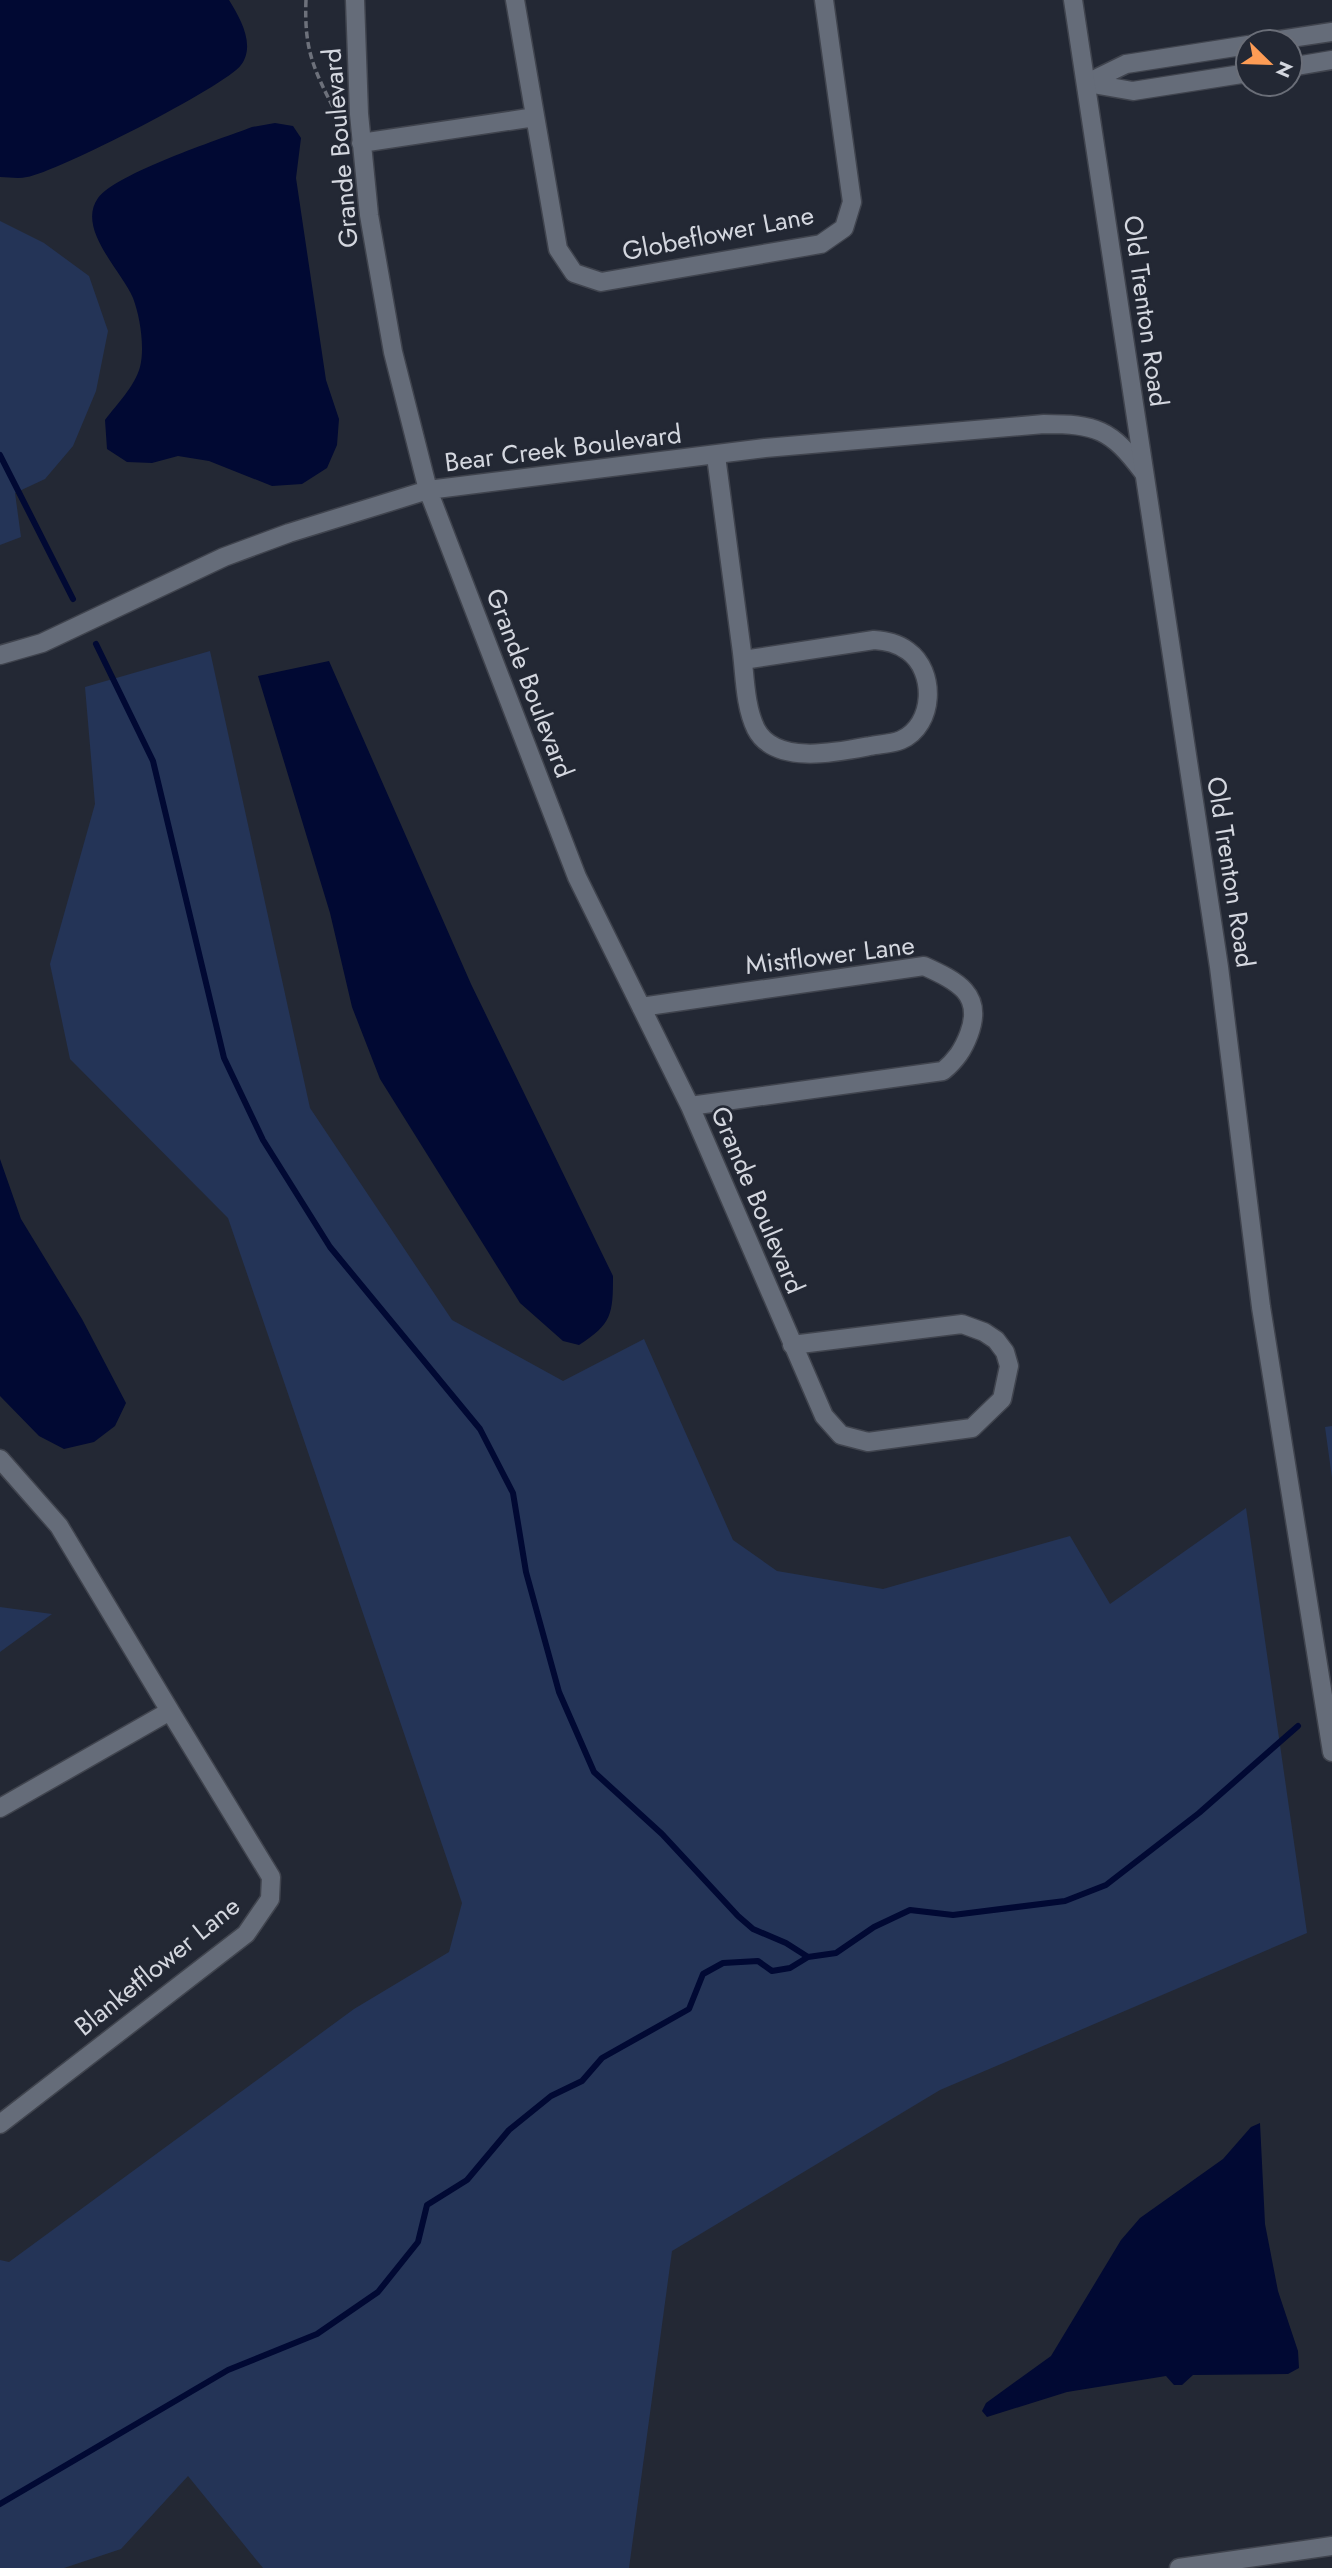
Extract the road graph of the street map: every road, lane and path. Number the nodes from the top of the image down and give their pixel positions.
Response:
1 (306, 0) edge
2 (355, 0) edge
3 (515, 0) edge
4 (824, 0) edge
5 (1073, 0) edge
6 (1325, 33) edge
7 (1304, 36) edge
8 (1234, 47) edge
9 (1327, 61) edge
10 (1304, 65) edge
11 (1234, 75) edge
12 (1087, 83) junction
13 (359, 110) junction
14 (535, 117) junction
15 (361, 143) junction
16 (716, 456) junction
17 (1143, 472) junction
18 (428, 490) junction
19 (0, 655) edge
20 (743, 660) junction
21 (641, 1007) junction
22 (690, 1106) junction
23 (792, 1345) junction
24 (0, 1459) edge
25 (170, 1711) junction
26 (1332, 1752) edge
27 (0, 1808) edge
28 (0, 2124) edge
29 (1332, 2546) edge
30 (1211, 2566) edge
31 (1179, 2568) edge

1 - 13 path
2 - 13 street, Grande Boulevard
3 - 14 street, Globeflower Lane
4 - 14 street, Globeflower Lane
5 - 12 street, Old Trenton Road
6 - 7 street
6 - 9 street
8 - 12 street
9 - 10 street
11 - 12 street
12 - 17 street, Old Trenton Road
13 - 15 street, Grande Boulevard
14 - 15 street
15 - 18 street, Grande Boulevard
16 - 17 street, Bear Creek Boulevard
16 - 18 street, Bear Creek Boulevard
16 - 20 street
17 - 26 street, Old Trenton Road
18 - 19 street, Bear Creek Boulevard
18 - 21 street, Grande Boulevard
20 - 20 street
21 - 22 street, Grande Boulevard
21 - 22 street, Mistflower Lane
22 - 23 street, Grande Boulevard
23 - 23 street, Grande Boulevard
24 - 25 street, Blanketflower Lane
25 - 27 street
25 - 28 street, Blanketflower Lane
29 - 30 street
30 - 31 street

